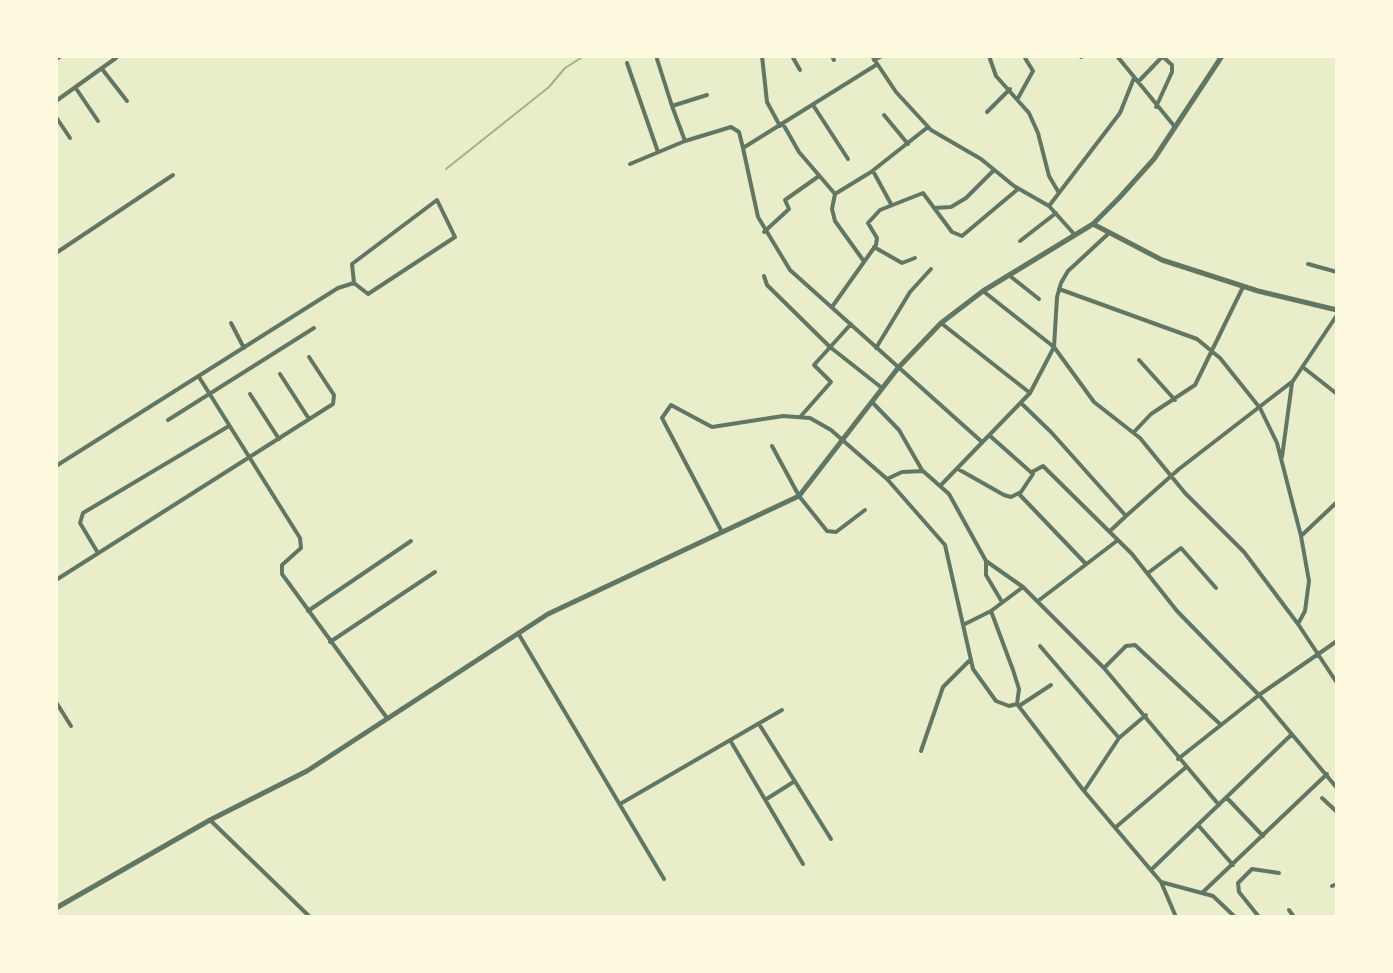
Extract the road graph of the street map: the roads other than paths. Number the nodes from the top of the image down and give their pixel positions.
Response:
1 (762, 56) edge
2 (792, 56) edge
3 (882, 56) edge
4 (989, 56) edge
5 (1117, 56) edge
6 (1162, 56) edge
7 (1222, 56) edge
8 (116, 58) dead end
9 (1025, 58) dead end
10 (657, 59) dead end
11 (874, 60) edge
12 (627, 63) dead end
13 (102, 69) junction
14 (800, 70) dead end
15 (1136, 80) junction
16 (75, 87) junction
17 (1010, 89) junction
18 (707, 95) dead end
19 (1018, 98) junction
20 (56, 101) edge
21 (127, 101) dead end
22 (813, 105) junction
23 (672, 106) junction
24 (1156, 107) junction
25 (987, 112) dead end
26 (884, 115) dead end
27 (56, 117) edge
28 (98, 121) dead end
29 (781, 125) junction
30 (928, 127) junction
31 (1175, 127) junction
32 (70, 138) dead end
33 (685, 141) junction
34 (908, 144) junction
35 (743, 148) junction
36 (658, 152) junction
37 (848, 159) dead end
38 (630, 164) dead end
39 (994, 170) junction
40 (873, 171) junction
41 (173, 175) dead end
42 (819, 176) junction
43 (1018, 189) junction
44 (1059, 193) junction
45 (835, 194) junction
46 (891, 205) junction
47 (1049, 206) junction
48 (934, 208) junction
49 (1056, 213) junction
50 (1093, 224) junction
51 (764, 232) junction
52 (1108, 234) junction
53 (1075, 235) junction
54 (1020, 241) dead end
55 (874, 247) junction
56 (56, 253) edge
57 (915, 258) dead end
58 (863, 260) junction
59 (1308, 264) dead end
60 (931, 269) dead end
61 (1337, 272) edge
62 (1009, 275) junction
63 (764, 276) dead end
64 (354, 283) junction
65 (1243, 287) junction
66 (1059, 289) junction
67 (983, 291) junction
68 (1039, 299) dead end
69 (832, 307) junction
70 (1337, 312) edge
71 (231, 323) dead end
72 (941, 323) junction
73 (851, 324) junction
74 (314, 328) dead end
75 (830, 347) junction
76 (1054, 347) junction
77 (244, 348) junction
78 (876, 348) junction
79 (1214, 351) junction
80 (309, 357) dead end
81 (1139, 360) dead end
82 (898, 368) junction
83 (1304, 368) junction
84 (280, 374) dead end
85 (199, 377) junction
86 (1293, 381) junction
87 (882, 388) junction
88 (1030, 393) junction
89 (210, 394) junction
90 (250, 394) dead end
91 (1337, 394) edge
92 (1175, 400) junction
93 (872, 402) junction
94 (1021, 403) junction
95 (1260, 408) junction
96 (801, 416) junction
97 (168, 420) dead end
98 (310, 420) junction
99 (229, 426) junction
100 (1134, 432) junction
101 (989, 435) junction
102 (280, 440) junction
103 (843, 440) junction
104 (982, 442) junction
105 (772, 446) dead end
106 (250, 459) junction
107 (1281, 459) junction
108 (56, 466) edge
109 (958, 469) junction
110 (923, 471) junction
111 (1032, 472) junction
112 (1171, 476) junction
113 (887, 479) junction
114 (941, 485) junction
115 (1019, 494) junction
116 (799, 496) junction
117 (1337, 502) edge
118 (865, 510) dead end
119 (1126, 516) junction
120 (1109, 531) junction
121 (722, 532) junction
122 (1301, 536) junction
123 (1118, 540) junction
124 (411, 541) dead end
125 (98, 553) junction
126 (986, 561) junction
127 (1086, 564) junction
128 (435, 572) dead end
129 (1148, 573) junction
130 (56, 580) edge
131 (1023, 587) junction
132 (1216, 588) dead end
133 (1038, 601) junction
134 (1003, 603) junction
135 (308, 611) junction
136 (991, 611) junction
137 (1298, 624) junction
138 (964, 625) junction
139 (518, 633) junction
140 (1337, 641) edge
141 (330, 642) junction
142 (1040, 646) dead end
143 (1318, 654) junction
144 (969, 661) junction
145 (1104, 668) junction
146 (1337, 683) edge
147 (1051, 685) dead end
148 (1259, 695) junction
149 (56, 702) edge
150 (1018, 705) junction
151 (782, 710) dead end
152 (1146, 715) junction
153 (388, 720) junction
154 (759, 724) junction
155 (1220, 724) junction
156 (71, 726) dead end
157 (1291, 735) junction
158 (1119, 738) junction
159 (730, 740) junction
160 (921, 751) dead end
161 (1178, 759) junction
162 (1185, 768) junction
163 (1327, 774) junction
164 (795, 781) junction
165 (1337, 788) edge
166 (1084, 791) junction
167 (1227, 798) junction
168 (1322, 798) dead end
169 (765, 800) junction
170 (620, 804) junction
171 (1219, 805) junction
172 (1337, 812) edge
173 (210, 820) junction
174 (1198, 825) junction
175 (1116, 827) junction
176 (1263, 836) junction
177 (831, 839) dead end
178 (803, 864) dead end
179 (1233, 865) junction
180 (1152, 869) junction
181 (1279, 873) dead end
182 (664, 879) dead end
183 (1161, 882) junction
184 (1203, 892) junction
185 (56, 908) edge
186 (1289, 910) dead end
187 (310, 917) edge
188 (1176, 917) edge
189 (1235, 917) edge
190 (1259, 917) edge
191 (1294, 917) edge

1 - 29 street
2 - 14 street
3 - 11 street
4 - 17 street
5 - 15 street
6 - 15 street
6 - 24 street
7 - 31 street
8 - 13 street
9 - 19 street
10 - 23 street
11 - 22 street
11 - 30 street
12 - 36 street
13 - 16 street
13 - 21 street
15 - 24 street
15 - 44 street
16 - 20 street
16 - 28 street
17 - 19 street
17 - 25 street
18 - 23 street
19 - 44 street
22 - 29 street
22 - 37 street
23 - 33 street
24 - 31 street
26 - 34 street
27 - 32 street
29 - 35 street
29 - 42 street
30 - 34 street
30 - 39 street
31 - 50 street
33 - 35 street
33 - 36 street
34 - 40 street
35 - 51 street
36 - 38 street
39 - 43 street
39 - 48 street
40 - 45 street
40 - 46 street
41 - 56 street
42 - 45 street
42 - 51 street
43 - 47 street
43 - 48 street
44 - 47 street
45 - 58 street
46 - 48 street
46 - 55 street
47 - 49 street
49 - 53 street
49 - 54 street
50 - 52 street
50 - 53 street
51 - 69 street
52 - 65 street
52 - 66 street
53 - 62 street
55 - 57 street
55 - 58 street
58 - 69 street
59 - 61 street
60 - 78 street
62 - 67 street
62 - 68 street
63 - 75 street
64 - 64 street
64 - 77 street
65 - 70 street
65 - 79 street
66 - 76 street
66 - 79 street
67 - 72 street
67 - 76 street
69 - 73 street
70 - 83 street
71 - 77 street
72 - 82 street
72 - 88 street
73 - 75 street
73 - 78 street
74 - 89 street
75 - 87 street
75 - 96 street
76 - 88 street
76 - 100 street
77 - 85 street
78 - 82 street
79 - 92 street
79 - 95 street
80 - 98 street
81 - 92 street
82 - 87 street
82 - 104 street
83 - 86 street
83 - 91 street
84 - 98 street
85 - 89 street
85 - 108 street
86 - 95 street
86 - 107 street
87 - 93 street
88 - 94 street
89 - 97 street
89 - 99 street
90 - 102 street
92 - 100 street
93 - 103 street
93 - 110 street
94 - 101 street
94 - 119 street
95 - 107 street
95 - 112 street
96 - 103 street
96 - 121 street
98 - 102 street
99 - 106 street
99 - 125 street
100 - 112 street
101 - 104 street
101 - 111 street
102 - 106 street
103 - 113 street
103 - 116 street
104 - 109 street
105 - 116 street
106 - 125 street
106 - 135 street
107 - 122 street
109 - 114 street
109 - 115 street
110 - 113 street
110 - 114 street
111 - 115 street
111 - 120 street
112 - 119 street
112 - 137 street
113 - 138 street
114 - 126 street
115 - 127 street
116 - 118 street
116 - 121 street
117 - 122 street
119 - 120 street
120 - 123 street
121 - 139 street
122 - 137 street
123 - 127 street
123 - 129 street
124 - 135 street
125 - 130 street
126 - 131 street
126 - 134 street
127 - 133 street
128 - 141 street
129 - 132 street
129 - 148 street
131 - 133 street
131 - 134 street
133 - 145 street
134 - 136 street
135 - 141 street
136 - 138 street
136 - 150 street
137 - 143 street
138 - 144 street
139 - 153 street
139 - 170 street
140 - 143 street
141 - 153 street
142 - 158 street
143 - 146 street
143 - 148 street
144 - 150 street
144 - 160 street
145 - 152 street
145 - 155 street
147 - 150 street
148 - 155 street
148 - 157 street
149 - 156 street
150 - 166 street
151 - 154 street
152 - 158 street
152 - 161 street
153 - 173 street
154 - 159 street
154 - 164 street
155 - 161 street
157 - 163 street
157 - 167 street
158 - 166 street
159 - 169 street
159 - 170 street
161 - 162 street
162 - 171 street
162 - 175 street
163 - 165 street
163 - 176 street
164 - 169 street
164 - 177 street
166 - 175 street
167 - 171 street
167 - 176 street
168 - 172 street
169 - 178 street
170 - 182 street
171 - 174 street
173 - 185 street
173 - 187 street
174 - 179 street
174 - 180 street
175 - 180 street
176 - 179 street
179 - 184 street
180 - 183 street
181 - 190 street
183 - 184 street
183 - 188 street
184 - 189 street
186 - 191 street

